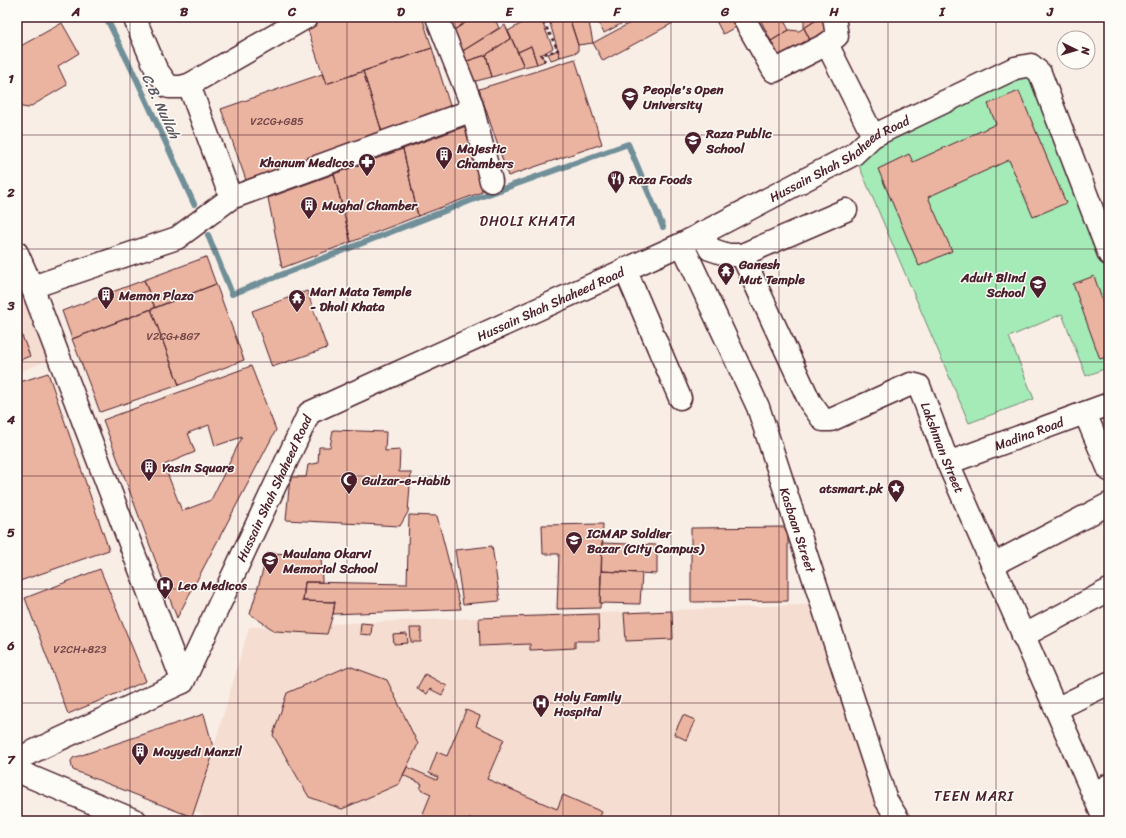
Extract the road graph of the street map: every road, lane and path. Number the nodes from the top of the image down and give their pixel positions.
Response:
1 (134, 17) edge
2 (307, 17) edge
3 (437, 17) edge
4 (541, 17) edge
5 (743, 17) edge
6 (834, 17) edge
7 (827, 44) junction
8 (546, 61) dead end
9 (189, 85) junction
10 (473, 110) junction
11 (873, 136) junction
12 (491, 181) dead end
13 (231, 198) junction
14 (846, 210) dead end
15 (702, 233) junction
16 (682, 244) junction
17 (17, 253) edge
18 (1109, 254) edge
19 (742, 255) junction
20 (625, 269) junction
21 (32, 287) junction
22 (680, 398) dead end
23 (1109, 404) edge
24 (1085, 413) junction
25 (948, 463) junction
26 (1109, 470) edge
27 (1109, 504) edge
28 (992, 565) junction
29 (1109, 590) edge
30 (1024, 636) junction
31 (183, 682) junction
32 (1109, 683) edge
33 (1056, 709) junction
34 (17, 759) edge
35 (17, 771) edge
36 (1101, 789) edge
37 (136, 821) edge
38 (899, 821) edge
39 (1105, 821) edge

1 - 9 street
2 - 9 street
3 - 10 street
4 - 8 path
5 - 7 street
6 - 7 street
7 - 11 street
9 - 13 street
10 - 12 street
10 - 13 street
11 - 15 street, Hussain Shah Shaheed Road
11 - 18 street, Hussain Shah Shaheed Road
13 - 21 street
14 - 19 street
15 - 16 street, Hussain Shah Shaheed Road
15 - 19 street
16 - 20 street, Hussain Shah Shaheed Road
16 - 38 street, Kasbaan Street
17 - 21 street
19 - 25 street, Lakshman Street
20 - 22 street
20 - 31 street, Hussain Shah Shaheed Road
21 - 31 street
23 - 24 street, Madina Road
24 - 25 street, Madina Road
24 - 26 street
25 - 28 street, Lakshman Street
27 - 28 street
28 - 30 street, Lakshman Street
29 - 30 street
30 - 33 street, Lakshman Street
31 - 34 street
32 - 33 street
33 - 36 street, Lakshman Street
35 - 37 street
36 - 39 street, Lakshman Street

